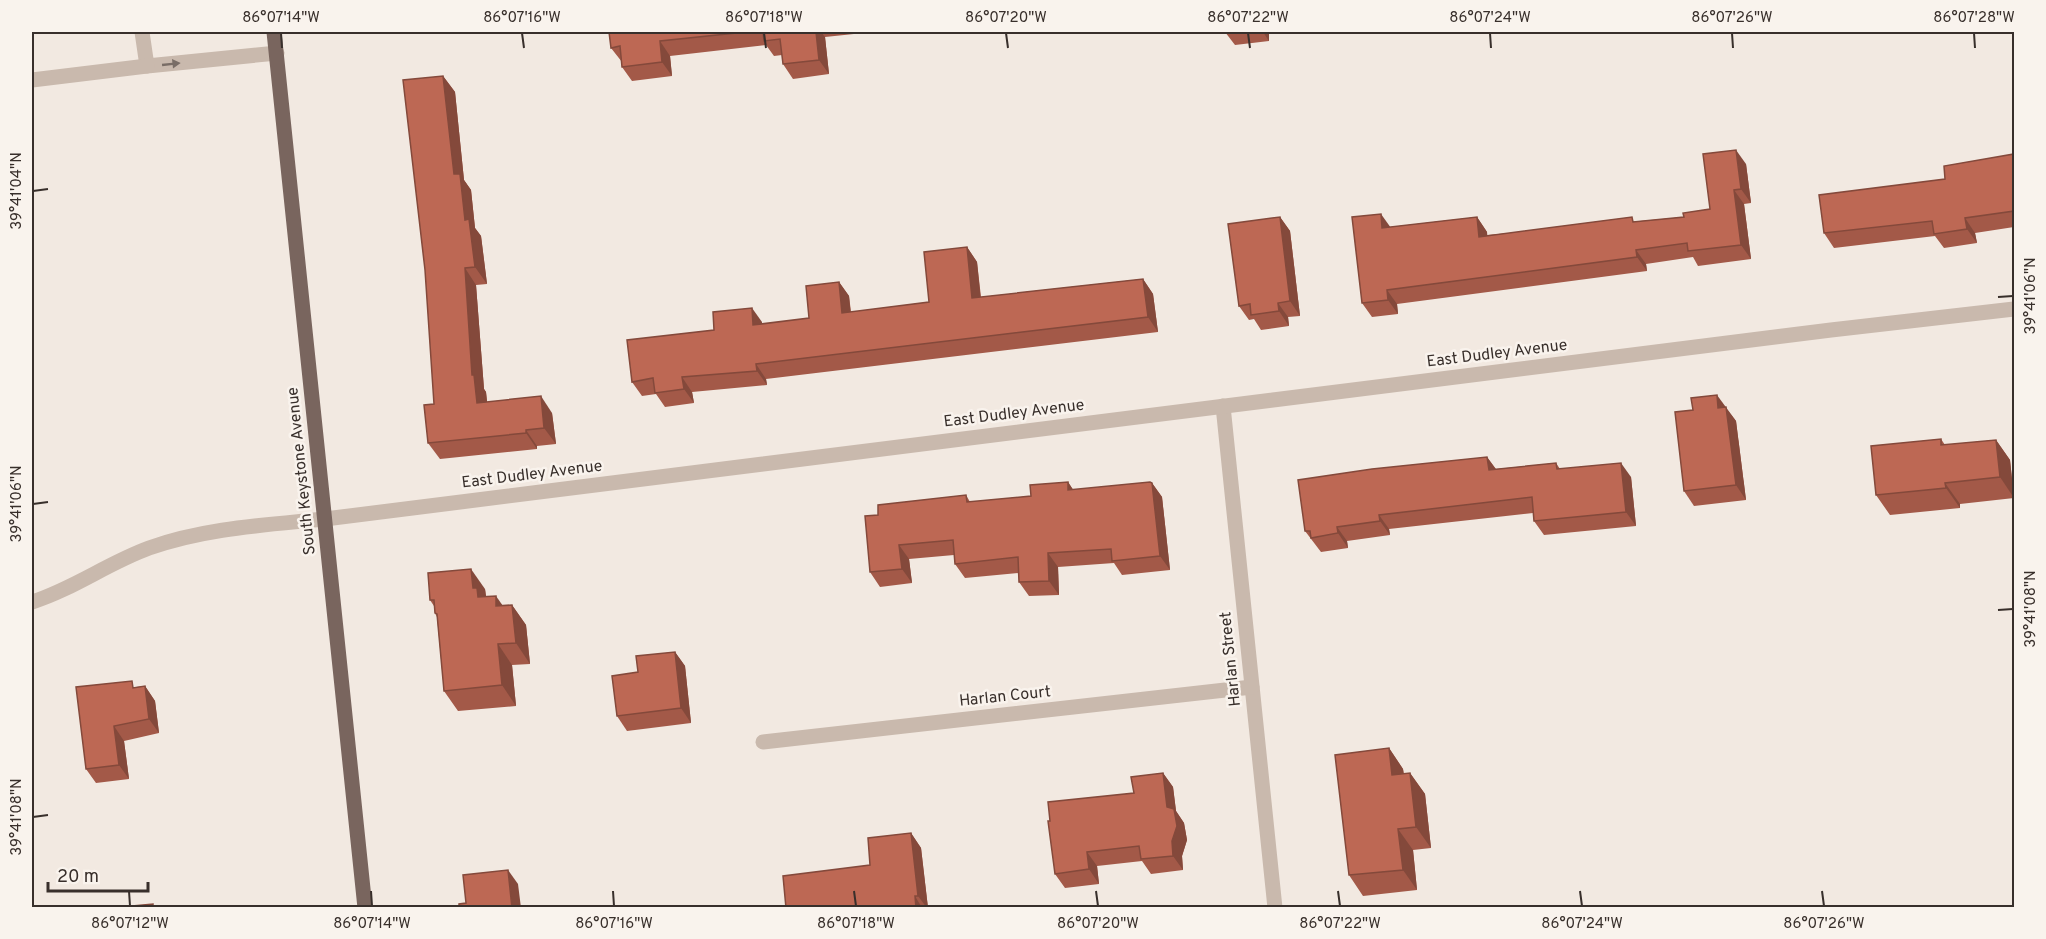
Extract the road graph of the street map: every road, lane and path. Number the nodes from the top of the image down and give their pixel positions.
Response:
1 (142, 32) edge
2 (274, 32) edge
3 (277, 53) junction
4 (147, 66) junction
5 (32, 80) edge
6 (2014, 309) edge
7 (1223, 406) junction
8 (325, 519) junction
9 (32, 602) edge
10 (1252, 687) junction
11 (763, 742) dead end
12 (365, 908) edge
13 (1275, 908) edge

1 - 4 street
2 - 3 main road, South Keystone Avenue
4 -> 3 street
3 - 8 main road, South Keystone Avenue
4 - 5 street
6 - 7 street, East Dudley Avenue
7 - 8 street, East Dudley Avenue
7 - 10 street, Harlan Street
8 - 9 street, East Dudley Avenue
8 - 12 main road, South Keystone Avenue
10 - 11 street, Harlan Court
10 - 13 street, Harlan Street

